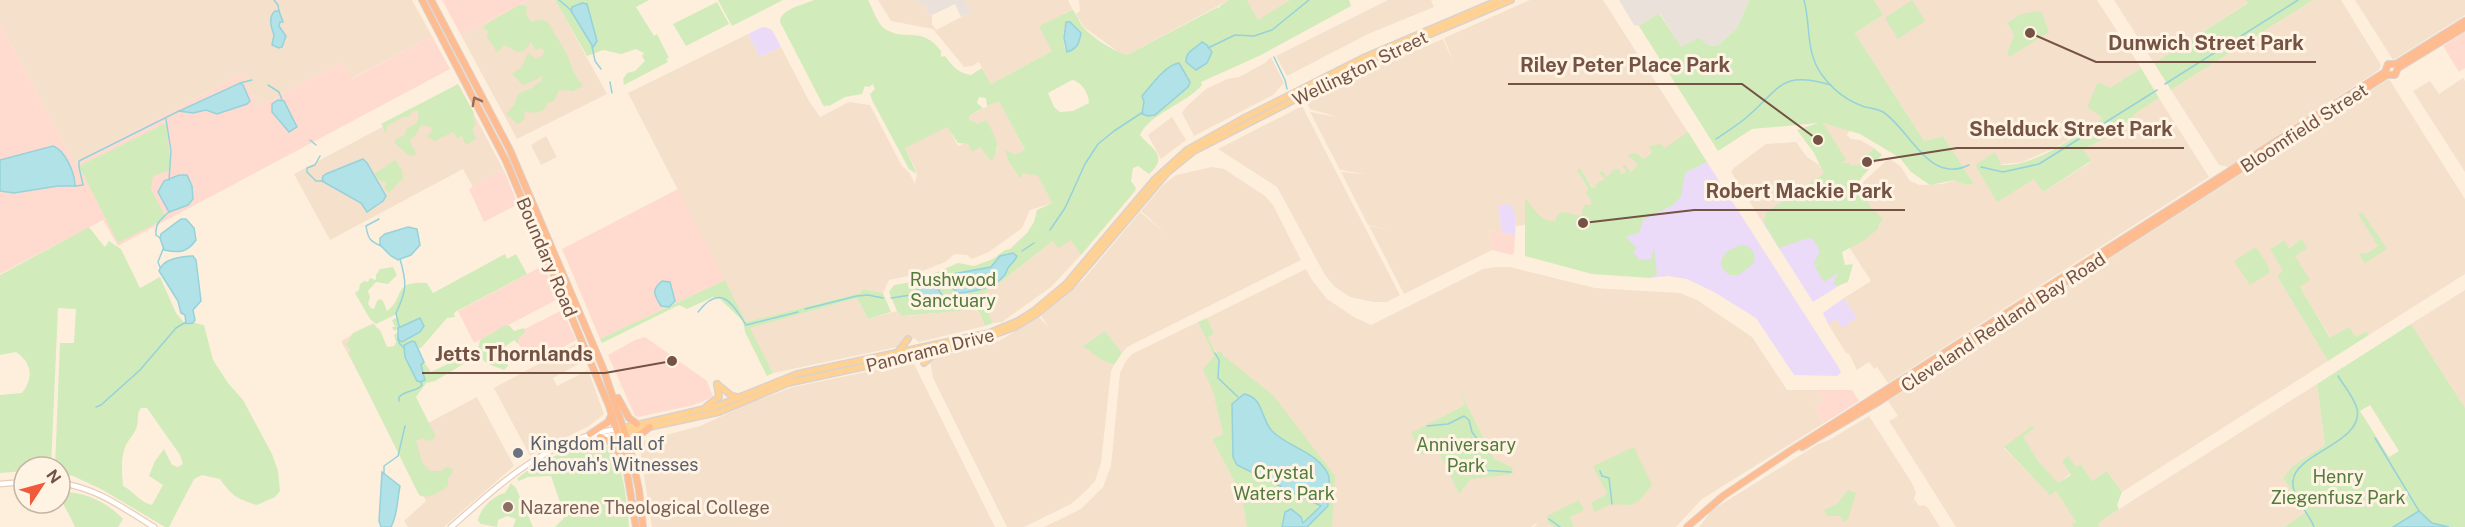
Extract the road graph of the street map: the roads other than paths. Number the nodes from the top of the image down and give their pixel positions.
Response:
1 (422, 0) edge
2 (431, 0) edge
3 (1499, 0) edge
4 (1511, 0) edge
5 (2465, 21) edge
6 (2465, 27) edge
7 (2397, 66) junction
8 (2386, 73) junction
9 (1211, 139) junction
10 (2220, 180) joint
11 (588, 335) junction
12 (581, 339) junction
13 (908, 339) dead end
14 (940, 350) junction
15 (895, 354) junction
16 (924, 363) dead end
17 (603, 368) junction
18 (737, 398) junction
19 (701, 410) junction
20 (612, 414) junction
21 (637, 424) junction
22 (650, 427) junction
23 (625, 430) junction
24 (617, 432) junction
25 (590, 434) junction
26 (600, 437) junction
27 (562, 445) junction
28 (630, 448) junction
29 (627, 468) junction
30 (72, 485) edge
31 (154, 527) edge
32 (451, 527) edge
33 (636, 527) edge
34 (644, 527) edge
35 (1687, 527) edge

12 -> 1 highway, Boundary Road
2 - 11 highway, Boundary Road
3 - 9 main road, Wellington Street
4 - 9 main road, Wellington Street
5 - 7 highway, Bloomfield Street
6 - 7 highway, Bloomfield Street
7 - 8 highway, Bloomfield Street
7 - 8 highway, Bloomfield Street
8 - 10 highway, Bloomfield Street
9 - 14 main road, Panorama Drive
9 - 15 main road, Panorama Drive
10 - 35 highway, Cleveland Redland Bay Road
11 - 12 highway
11 - 17 highway, Boundary Road
12 - 20 highway, Boundary Road
13 - 15 main road
14 - 16 main road
14 - 22 main road, Panorama Drive
15 - 18 main road, Panorama Drive
17 - 21 highway
17 - 23 highway, Boundary Road
18 - 19 main road, Panorama Drive
18 - 19 main road
19 - 21 main road, Panorama Drive
20 - 24 highway, Boundary Road
20 - 25 highway
21 - 23 main road, Panorama Drive
22 - 23 main road, Panorama Drive
22 - 28 highway
23 - 24 main road, Panorama Drive
23 - 28 highway, Boundary Road
24 - 25 main road
24 - 26 main road
24 - 29 highway, Boundary Road
25 - 27 main road
26 - 27 main road
26 - 29 highway
27 - 32 main road
28 - 34 highway, Boundary Road
29 - 33 highway, Boundary Road
30 - 31 main road

